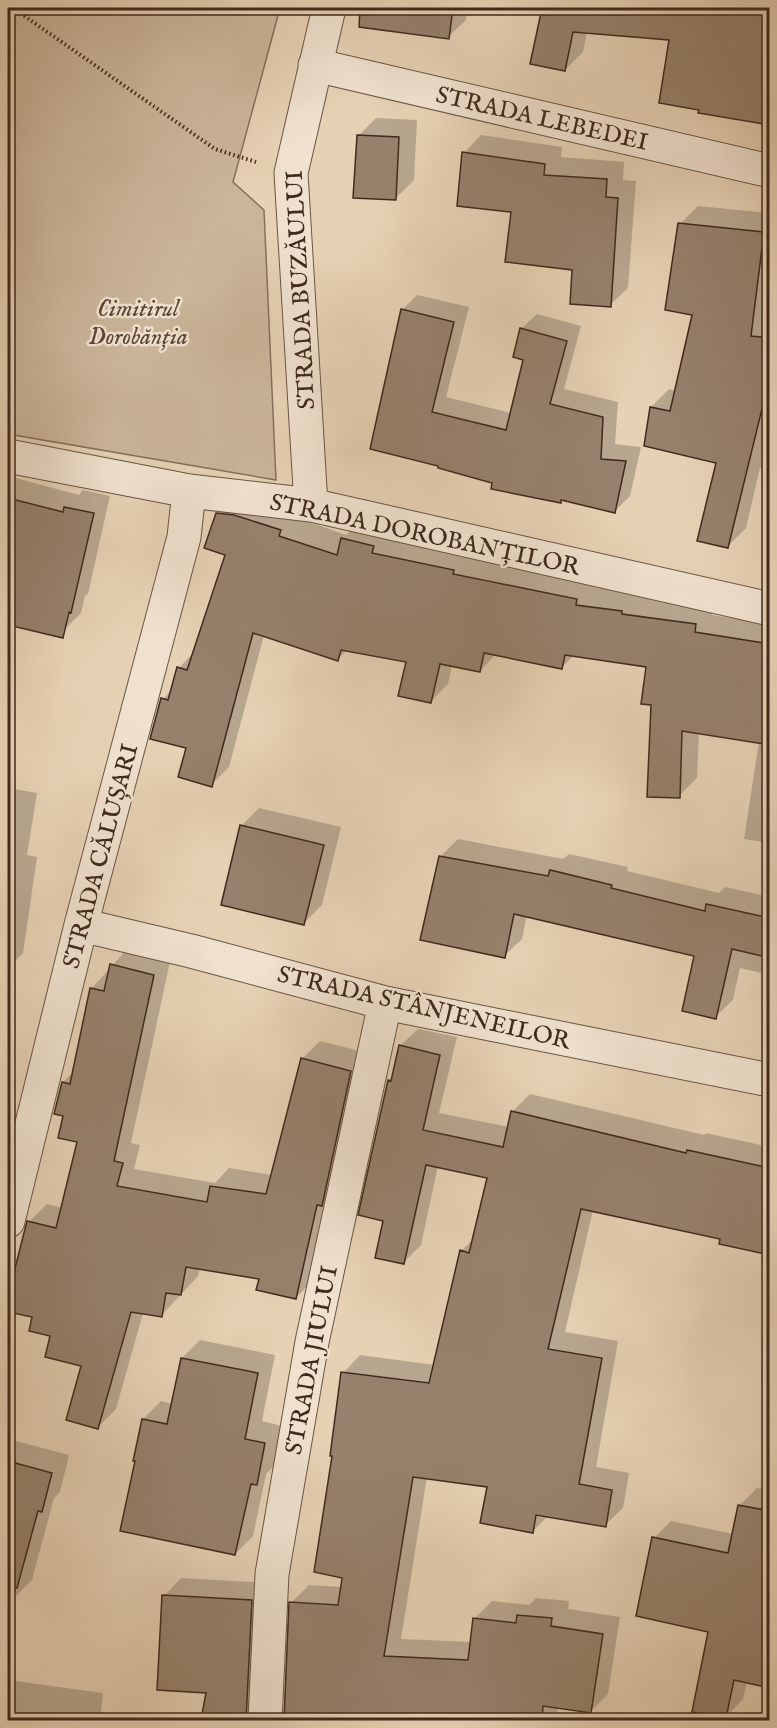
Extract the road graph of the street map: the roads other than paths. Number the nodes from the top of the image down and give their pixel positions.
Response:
1 (328, 8) edge
2 (315, 65) junction
3 (770, 171) edge
4 (8, 456) edge
5 (189, 491) junction
6 (311, 505) junction
7 (770, 609) edge
8 (81, 925) junction
9 (385, 1003) junction
10 (770, 1080) edge
11 (8, 1221) edge
12 (265, 1720) edge

1 - 2 street, STRADA BUZĂULUI
2 - 3 street, STRADA LEBEDEI
2 - 6 street, STRADA BUZĂULUI
4 - 5 street, STRADA DOROBANȚILOR
5 - 6 street, STRADA DOROBANȚILOR
5 - 8 street, STRADA CĂLUȘARI
6 - 7 street, STRADA DOROBANȚILOR
8 - 9 street, STRADA STÂNJENEILOR
8 - 11 street, STRADA CĂLUȘARI
9 - 10 street, STRADA STÂNJENEILOR
9 - 12 street, STRADA JIULUI

